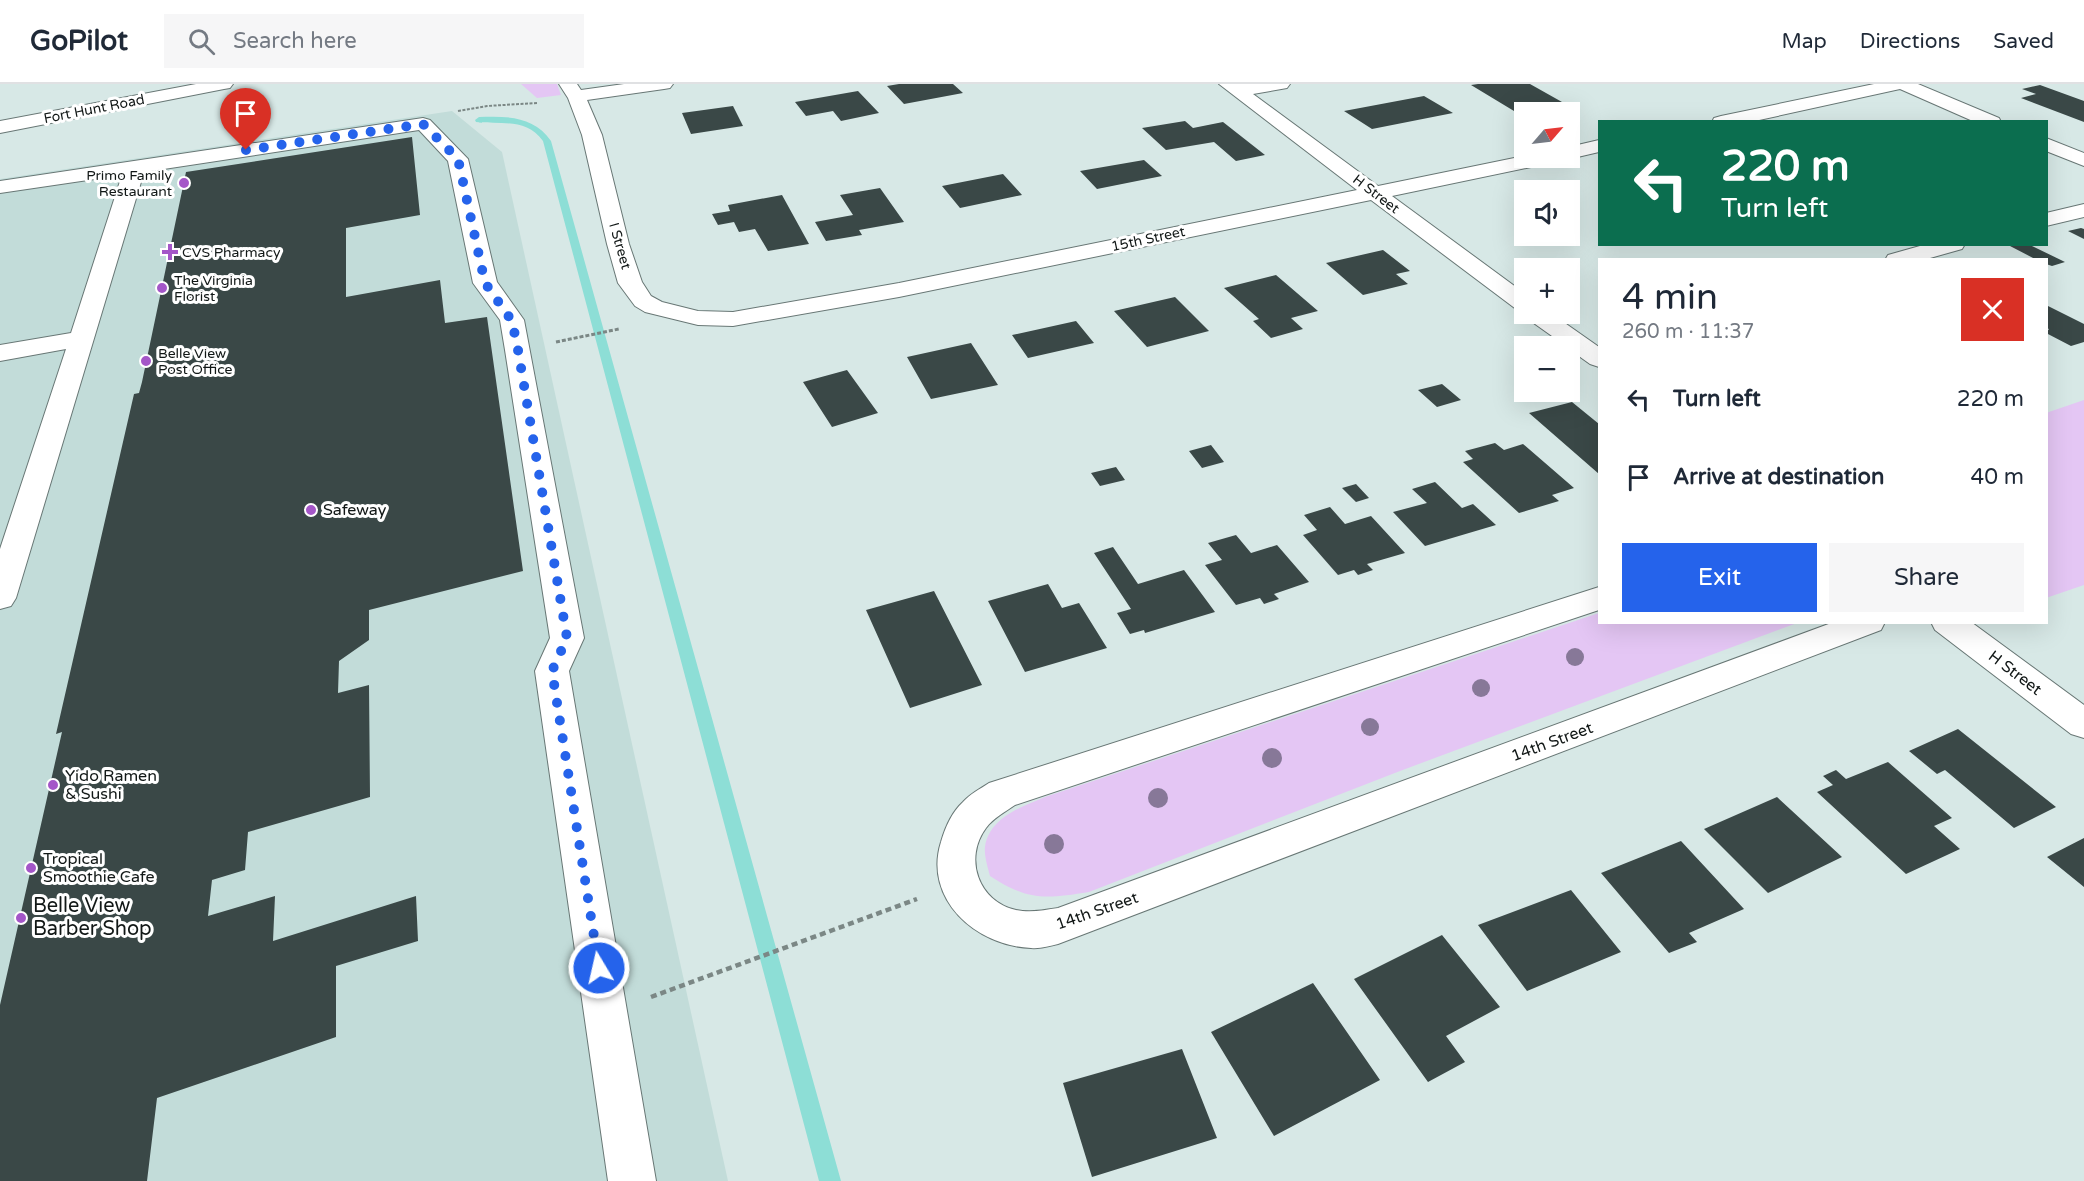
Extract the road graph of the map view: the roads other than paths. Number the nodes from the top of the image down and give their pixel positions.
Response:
1 (224, 84) edge
2 (664, 84) edge
3 (1281, 84) edge
4 (1901, 84) edge
5 (1233, 88) edge
6 (574, 93) edge
7 (1730, 120) edge
8 (1987, 120) edge
9 (0, 127) edge
10 (2048, 145) edge
11 (1598, 146) edge
12 (1580, 150) edge
13 (2084, 160) edge
14 (1514, 164) edge
15 (135, 167) junction
16 (0, 187) edge
17 (1374, 192) junction
18 (2084, 210) edge
19 (2048, 219) edge
20 (1947, 246) edge
21 (1903, 258) edge
22 (1514, 297) edge
23 (750, 316) joint
24 (1558, 324) edge
25 (82, 338) junction
26 (1587, 339) edge
27 (0, 353) edge
28 (1598, 357) edge
29 (0, 597) edge
30 (1598, 598) edge
31 (1864, 624) edge
32 (1950, 624) edge
33 (2084, 724) edge
34 (633, 1181) edge

1 - 9 street, Fort Hunt Road
2 - 6 street
3 - 5 street
4 - 7 street
4 - 8 street
5 - 17 street, H Street
6 - 23 street, I Street
10 - 13 street
11 - 12 street
14 - 17 street, 15th Street
15 - 16 street
15 - 25 street
15 - 34 street
17 - 22 street, H Street
17 - 23 street, 15th Street
18 - 19 street
20 - 21 street
24 - 26 street
25 - 27 street
25 - 29 street
26 - 28 street
30 - 31 street, 14th Street
32 - 33 street, H Street

